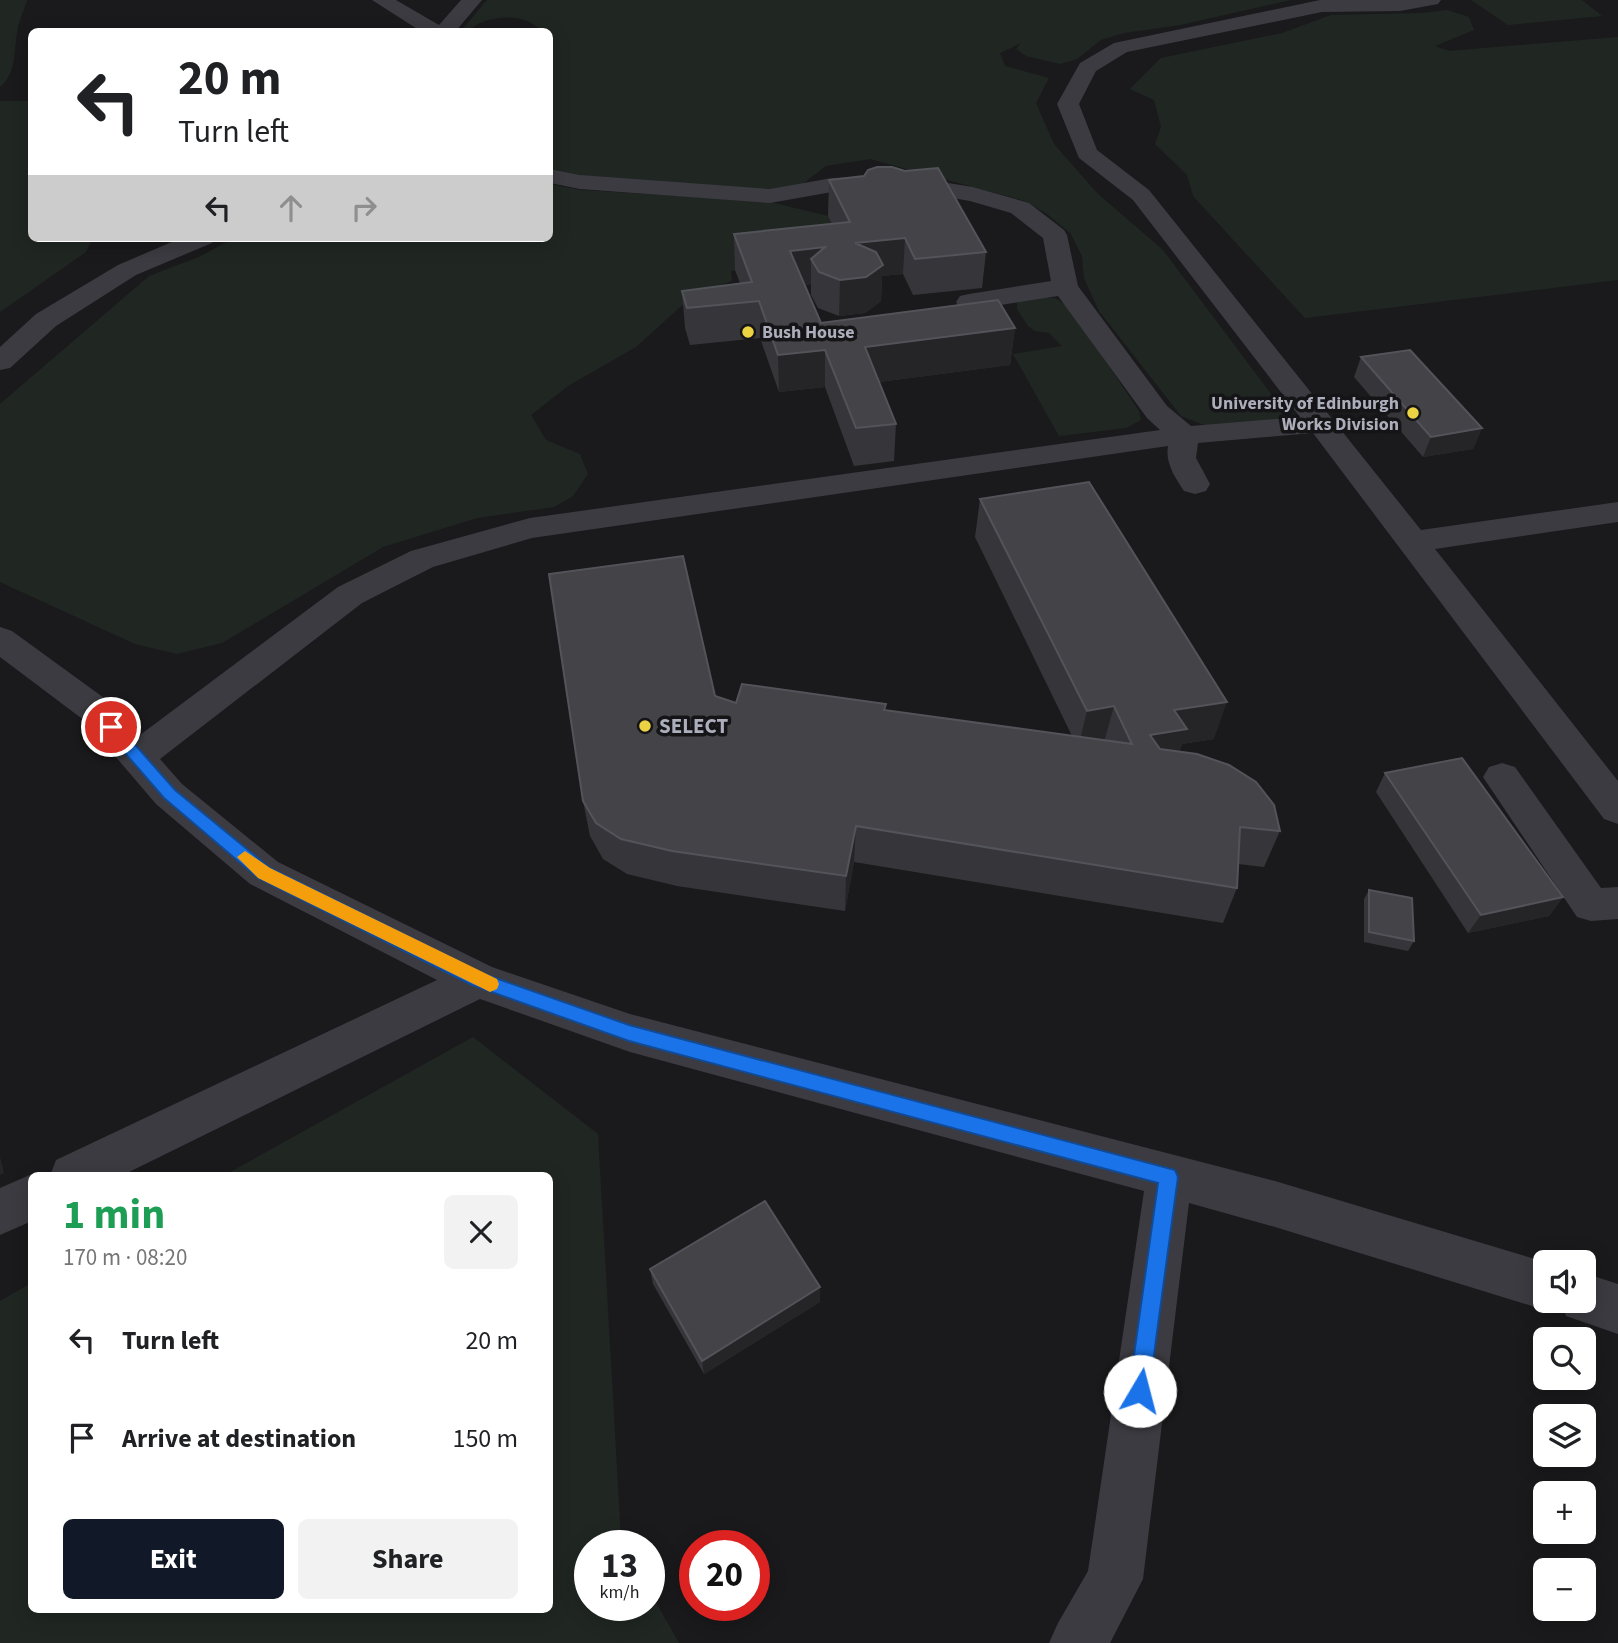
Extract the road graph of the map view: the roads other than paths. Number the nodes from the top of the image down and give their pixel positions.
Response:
1 (382, 0) edge
2 (472, 0) edge
3 (1431, 0) edge
4 (1331, 3) edge
5 (430, 28) edge
6 (448, 28) edge
7 (553, 177) edge
8 (194, 242) edge
9 (1065, 287) junction
10 (969, 302) edge
11 (0, 362) edge
12 (1320, 424) junction
13 (1184, 435) junction
14 (1195, 484) dead end
15 (1618, 512) edge
16 (1412, 542) junction
17 (0, 639) edge
18 (137, 757) junction
19 (1502, 777) dead end
20 (1618, 808) edge
21 (1618, 903) edge
22 (478, 980) junction
23 (81, 1172) edge
24 (1169, 1177) junction
25 (28, 1198) edge
26 (0, 1212) edge
27 (1533, 1282) edge
28 (1596, 1302) edge
29 (1618, 1309) edge
30 (1079, 1643) edge

1 - 5 street
2 - 6 street
3 - 4 street
4 - 12 street
7 - 9 street
8 - 11 street
9 - 10 street
9 - 13 street
12 - 13 street
12 - 16 street
13 - 14 street
13 - 18 street
15 - 16 street
16 - 20 street
17 - 18 street
18 - 22 street
19 - 21 street
22 - 23 street
22 - 24 street
24 - 27 street
24 - 30 street
25 - 26 street
28 - 29 street

